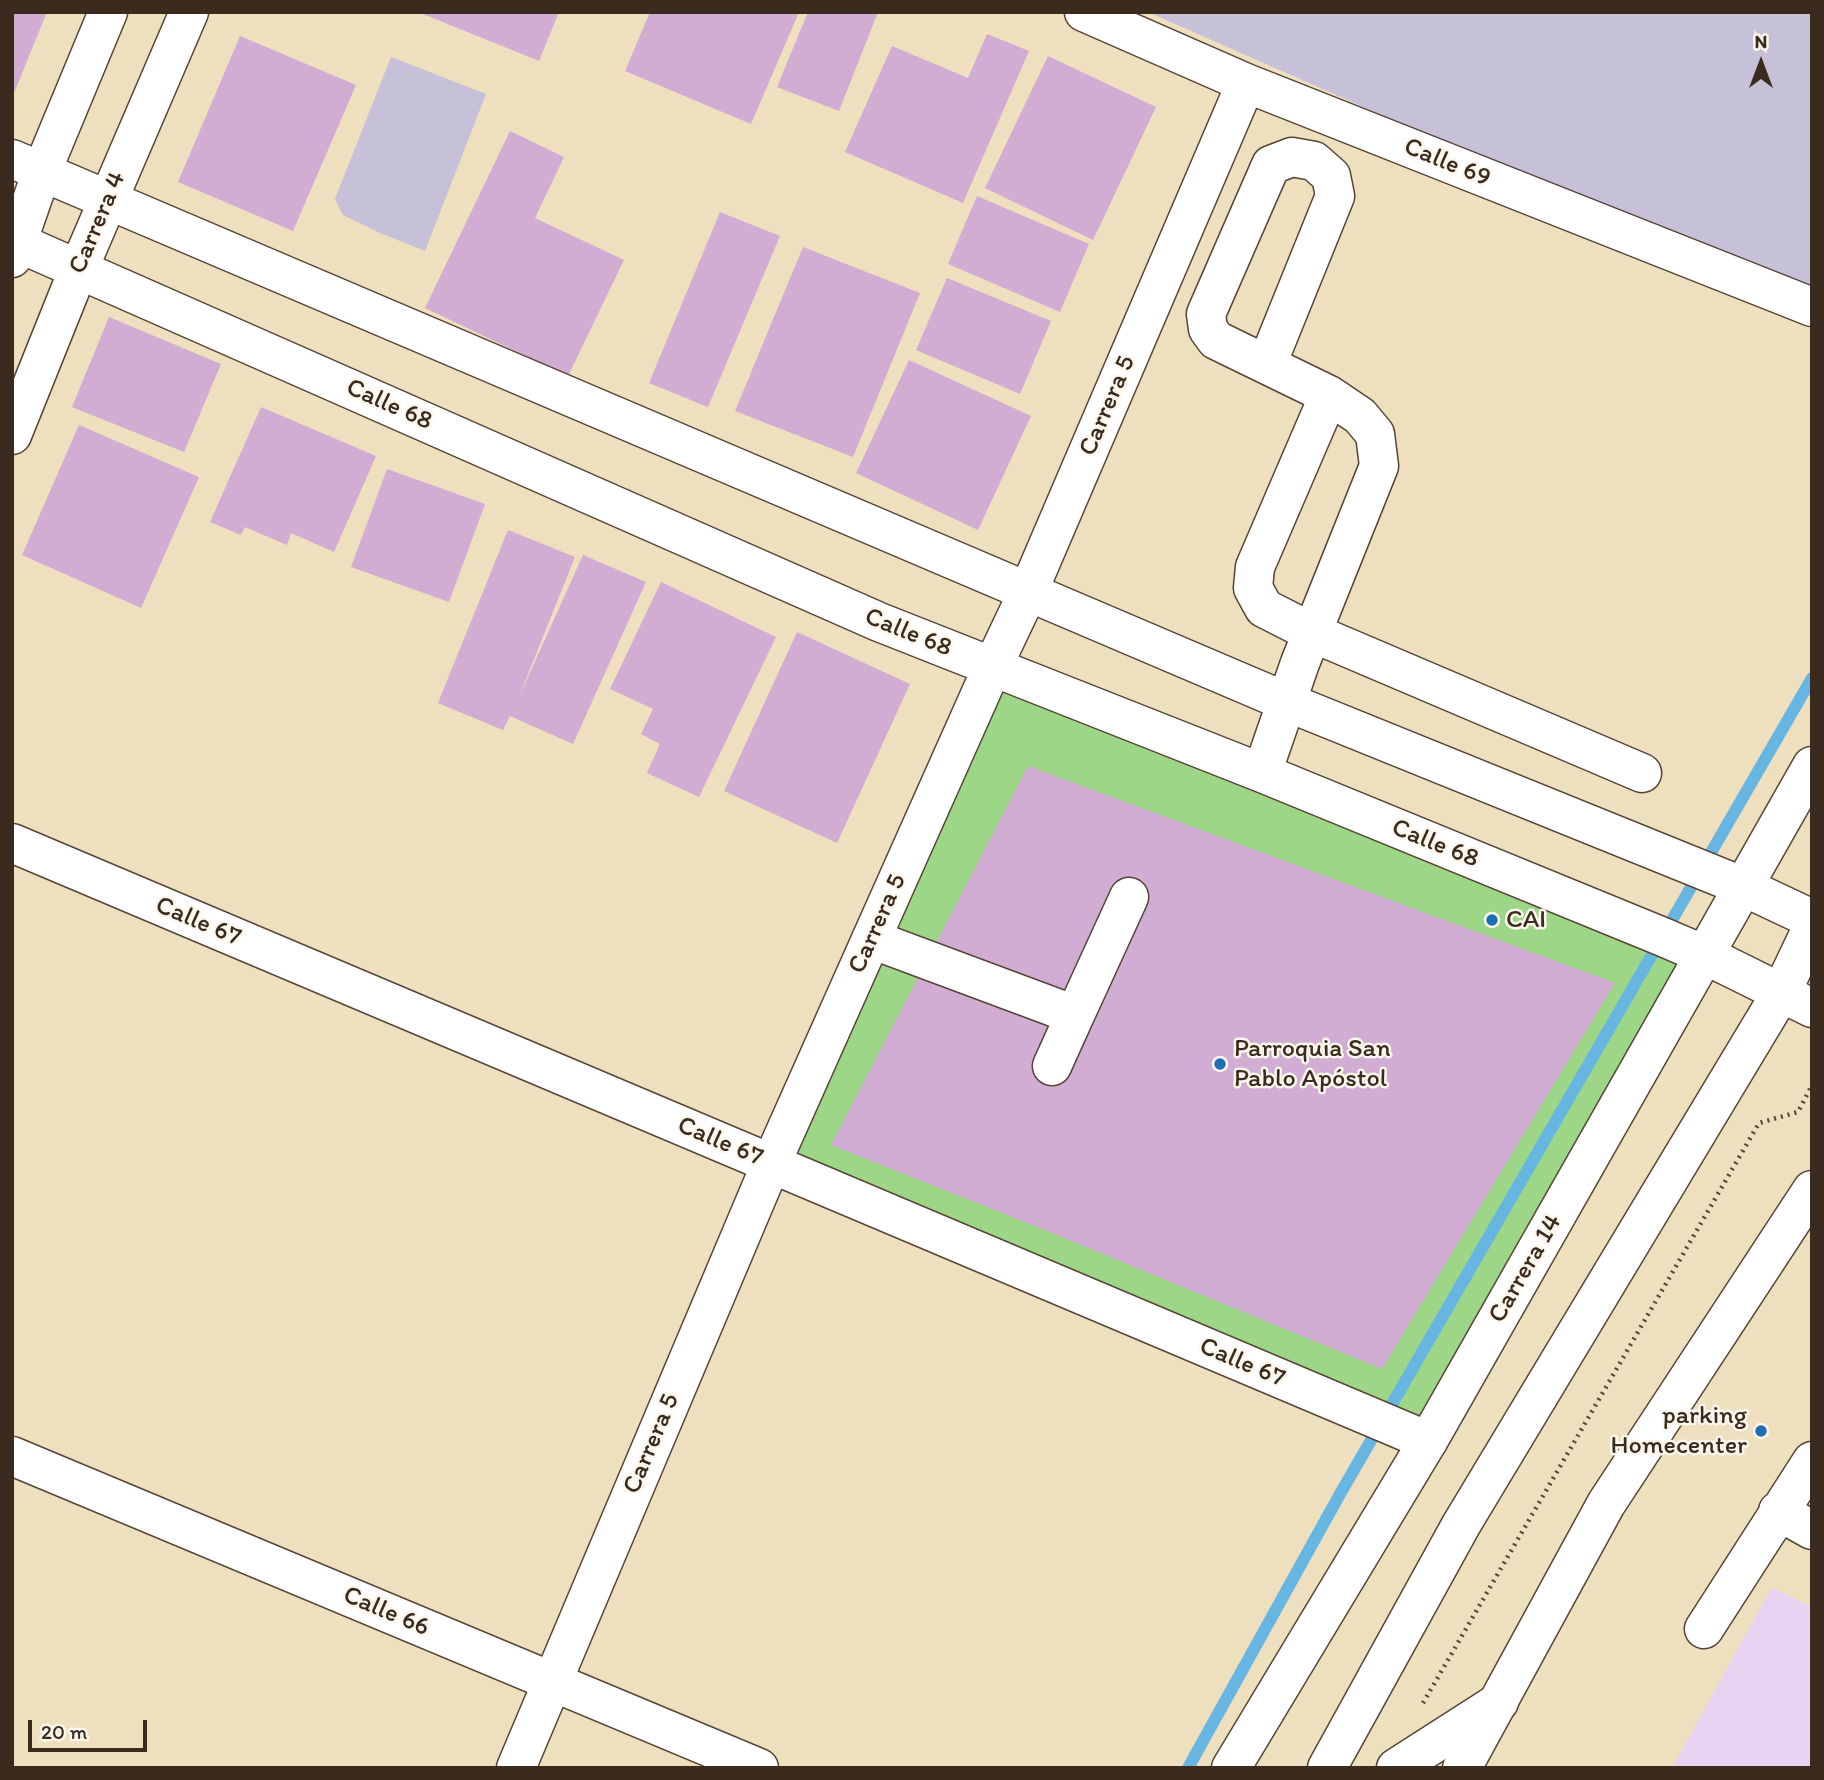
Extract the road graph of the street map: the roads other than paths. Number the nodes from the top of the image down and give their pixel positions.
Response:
1 (108, 12) edge
2 (189, 12) edge
3 (1084, 12) edge
4 (1246, 83) junction
5 (27, 165) edge
6 (108, 200) junction
7 (14, 247) edge
8 (79, 268) junction
9 (1812, 307) edge
10 (1267, 364) junction
11 (1329, 395) junction
12 (12, 435) edge
13 (1028, 592) junction
14 (1314, 633) junction
15 (992, 668) junction
16 (1287, 702) junction
17 (1812, 766) edge
18 (1642, 773) dead end
19 (1262, 774) junction
20 (12, 844) edge
21 (1742, 886) junction
22 (1129, 897) dead end
23 (1812, 919) edge
24 (1812, 928) edge
25 (871, 939) junction
26 (1705, 955) junction
27 (1796, 1001) edge
28 (1075, 1015) junction
29 (1052, 1066) dead end
30 (771, 1164) junction
31 (1812, 1190) edge
32 (1412, 1434) junction
33 (12, 1456) edge
34 (1812, 1461) edge
35 (1778, 1511) junction
36 (1812, 1530) edge
37 (1703, 1629) dead end
38 (552, 1681) junction
39 (1499, 1702) junction
40 (516, 1768) edge
41 (759, 1768) edge
42 (1231, 1768) edge
43 (1327, 1768) edge
44 (1396, 1768) edge
45 (1462, 1768) edge

1 - 5 street
2 - 6 street, Carrera 4
3 - 4 street, Calle 69
4 - 9 street, Calle 69
4 - 13 street, Carrera 5
5 - 6 street
5 - 7 street
6 - 8 street, Carrera 4
6 - 13 street
7 - 8 street, Calle 68
8 - 12 street, Carrera 4
8 - 15 street, Calle 68
10 - 10 street
10 - 11 street
11 - 14 street
11 - 14 street
13 - 15 street, Carrera 5
13 - 16 street
14 - 16 street
14 - 18 street
15 - 19 street, Calle 68
15 - 25 street, Carrera 5
16 - 19 street
16 - 21 street
17 - 21 street, Carrera 14
19 - 26 street, Calle 68
20 - 30 street, Calle 67
21 - 23 street
21 - 26 street, Carrera 14
22 - 28 street
24 - 27 street
25 - 28 street
25 - 30 street, Carrera 5
26 - 27 street, Calle 68
26 - 32 street, Carrera 14
27 - 43 street
28 - 29 street
30 - 32 street, Calle 67
30 - 38 street, Carrera 5
31 - 39 street
32 - 42 street, Carrera 14
33 - 38 street, Calle 66
34 - 35 street
35 - 36 street
35 - 37 street
38 - 40 street, Carrera 5
38 - 41 street, Calle 66
39 - 44 street
39 - 45 street

